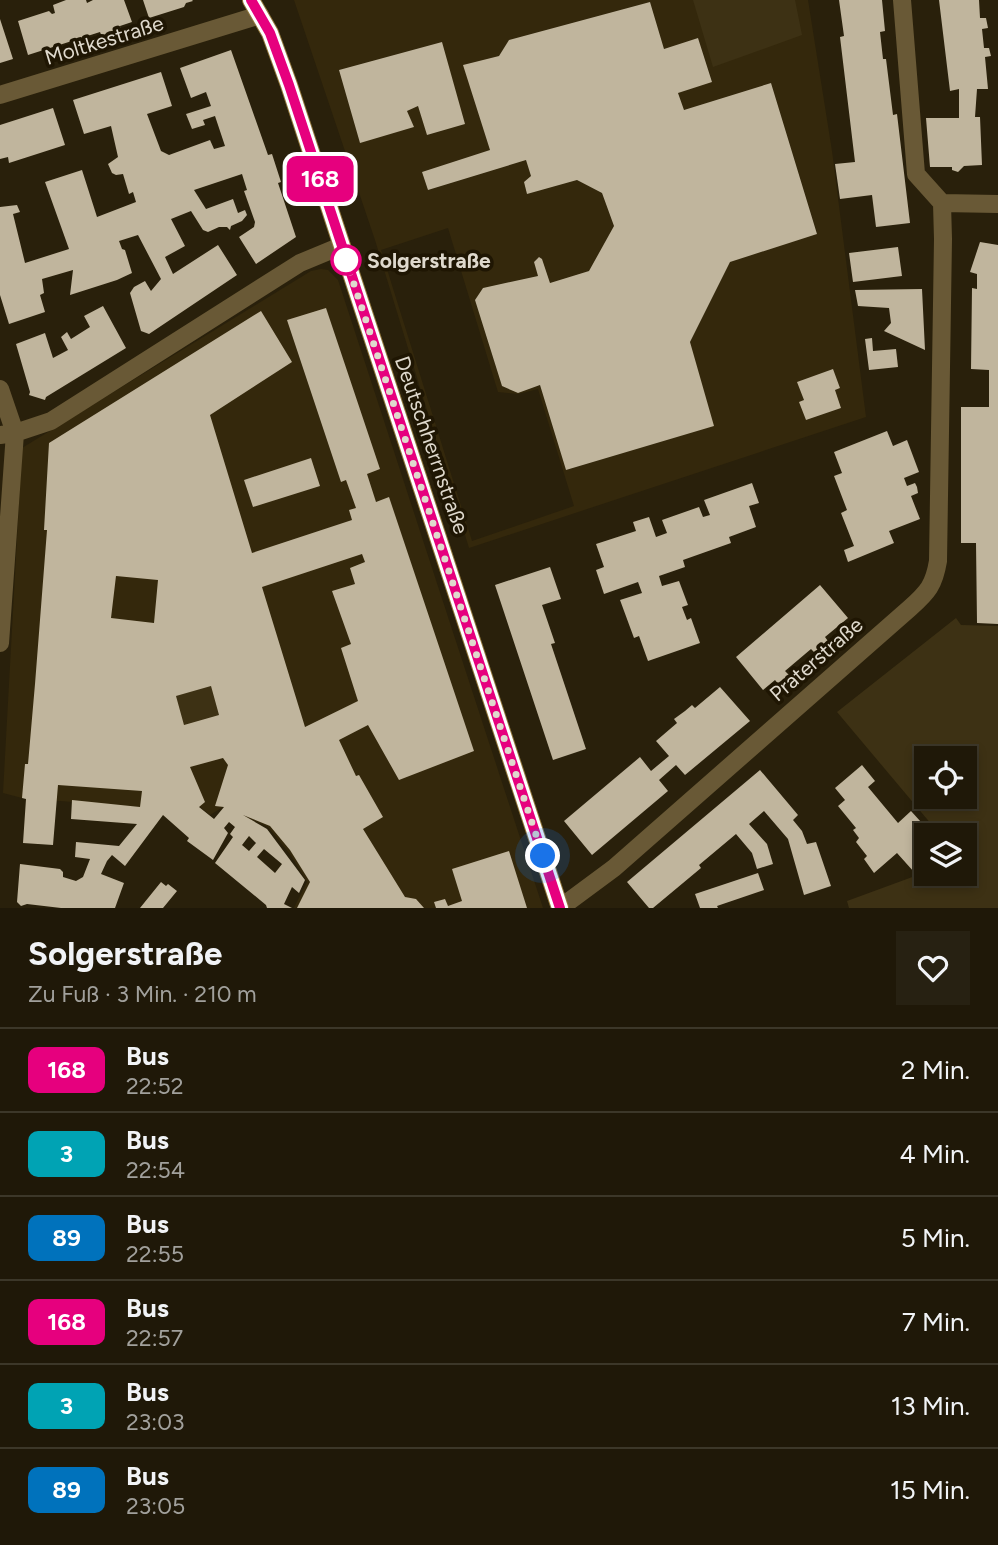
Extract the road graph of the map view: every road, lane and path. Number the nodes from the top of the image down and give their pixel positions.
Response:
1 (902, 0) edge
2 (256, 8) edge
3 (0, 95) edge
4 (942, 203) junction
5 (998, 204) edge
6 (341, 246) junction
7 (0, 389) edge
8 (8, 434) edge
9 (0, 643) edge
10 (560, 908) edge

1 - 4 street
2 - 3 street, Moltkestraße
2 - 6 street, Deutschherrnstraße
4 - 5 street
4 - 10 street, Praterstraße
6 - 8 street
6 - 10 street, Deutschherrnstraße
7 - 8 street
8 - 9 street

